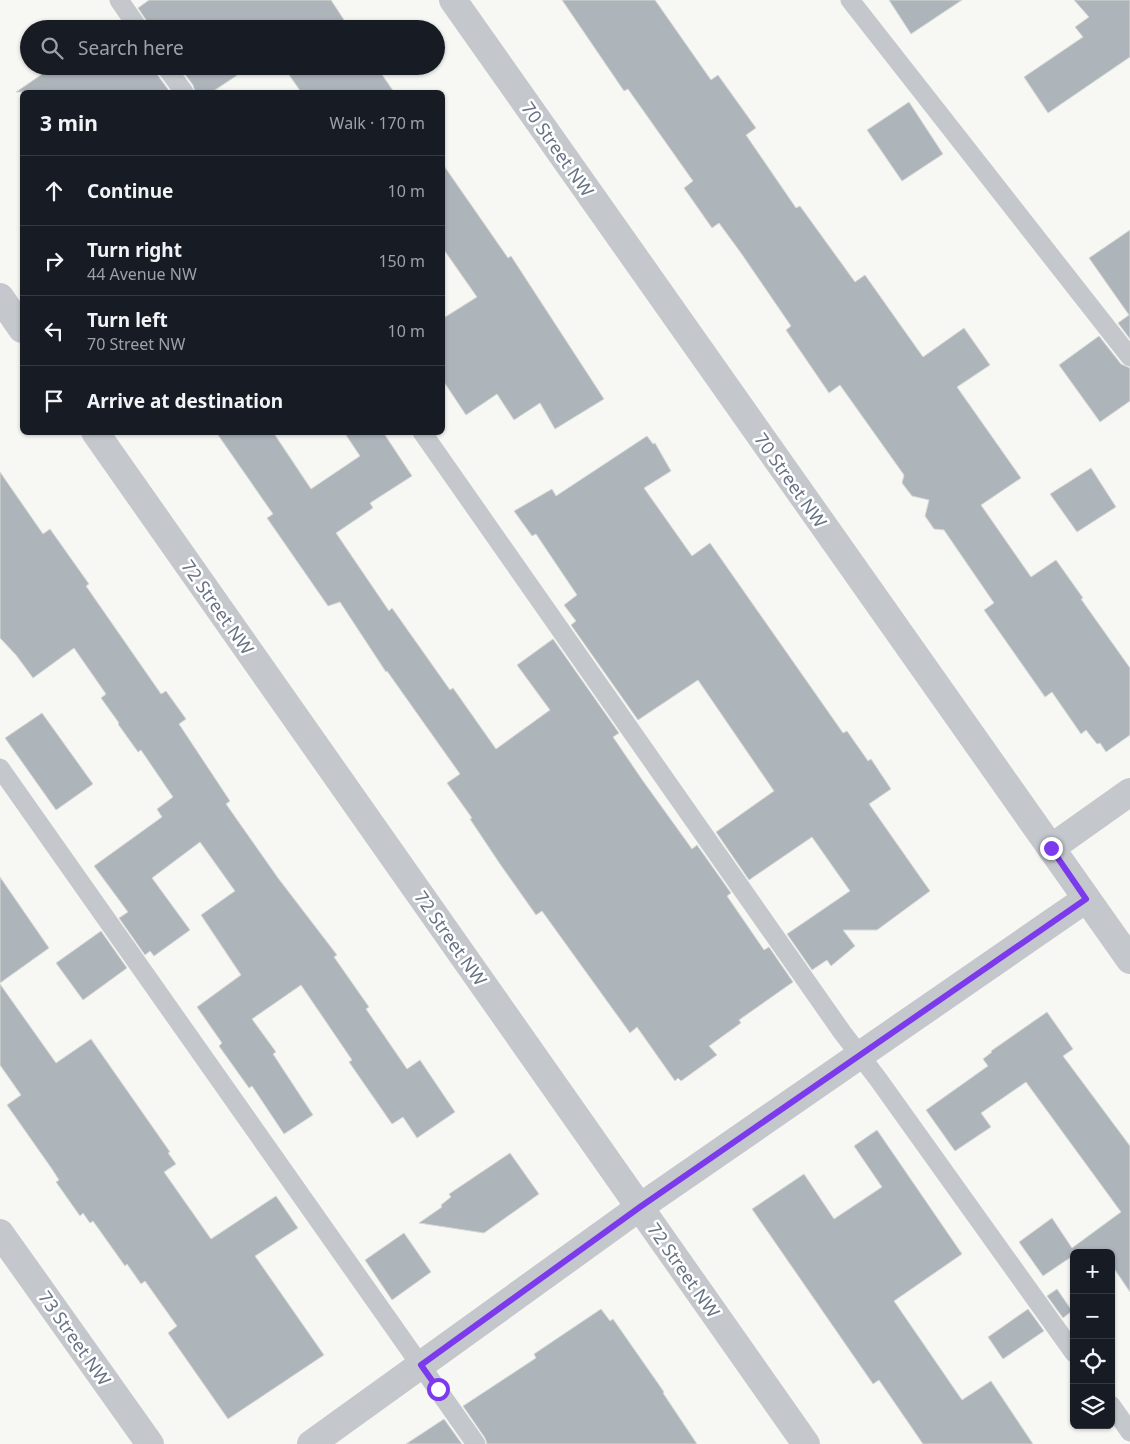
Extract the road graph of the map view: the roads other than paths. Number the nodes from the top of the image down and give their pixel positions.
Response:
1 (119, 0) edge
2 (453, 0) edge
3 (850, 0) edge
4 (133, 20) edge
5 (172, 75) edge
6 (183, 90) edge
7 (0, 297) edge
8 (20, 326) edge
9 (1130, 357) edge
10 (97, 435) edge
11 (424, 435) edge
12 (0, 768) edge
13 (1130, 792) edge
14 (1051, 848) junction
15 (1086, 899) junction
16 (1130, 960) edge
17 (861, 1056) junction
18 (640, 1207) junction
19 (0, 1233) edge
20 (1070, 1347) edge
21 (421, 1365) junction
22 (1115, 1411) edge
23 (1130, 1432) edge
24 (150, 1444) edge
25 (311, 1444) edge
26 (476, 1444) edge
27 (806, 1444) edge

1 - 4 lane
2 - 14 street, 70 Street NW
3 - 9 lane
5 - 6 lane
7 - 8 street
10 - 18 street, 72 Street NW
11 - 17 lane
12 - 21 lane
13 - 14 street
14 - 15 street, 70 Street NW
15 - 16 street, 70 Street NW
15 - 17 street
17 - 18 street
17 - 20 lane
18 - 21 street
18 - 27 street, 72 Street NW
19 - 24 street, 73 Street NW
21 - 25 street
21 - 26 lane
22 - 23 lane

